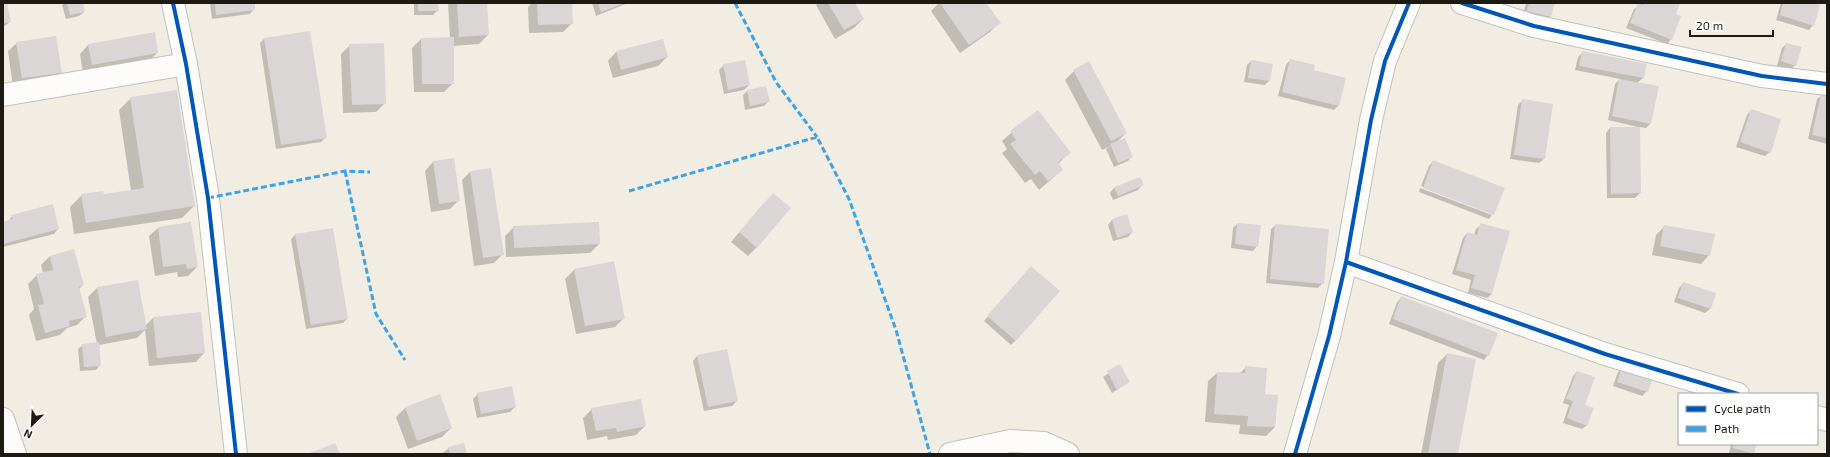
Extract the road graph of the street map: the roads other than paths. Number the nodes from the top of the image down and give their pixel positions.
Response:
1 (173, 3) edge
2 (1409, 3) edge
3 (1462, 3) edge
4 (186, 64) junction
5 (1827, 84) edge
6 (3, 95) edge
7 (1346, 262) junction
8 (1735, 393) edge
9 (3, 419) edge
10 (15, 454) edge
11 (236, 454) edge
12 (950, 454) edge
13 (1068, 454) edge
14 (1295, 454) edge

1 - 4 street
2 - 7 street
3 - 5 street
4 - 6 street
4 - 11 street
7 - 8 street
7 - 14 street
9 - 10 street
12 - 13 street

